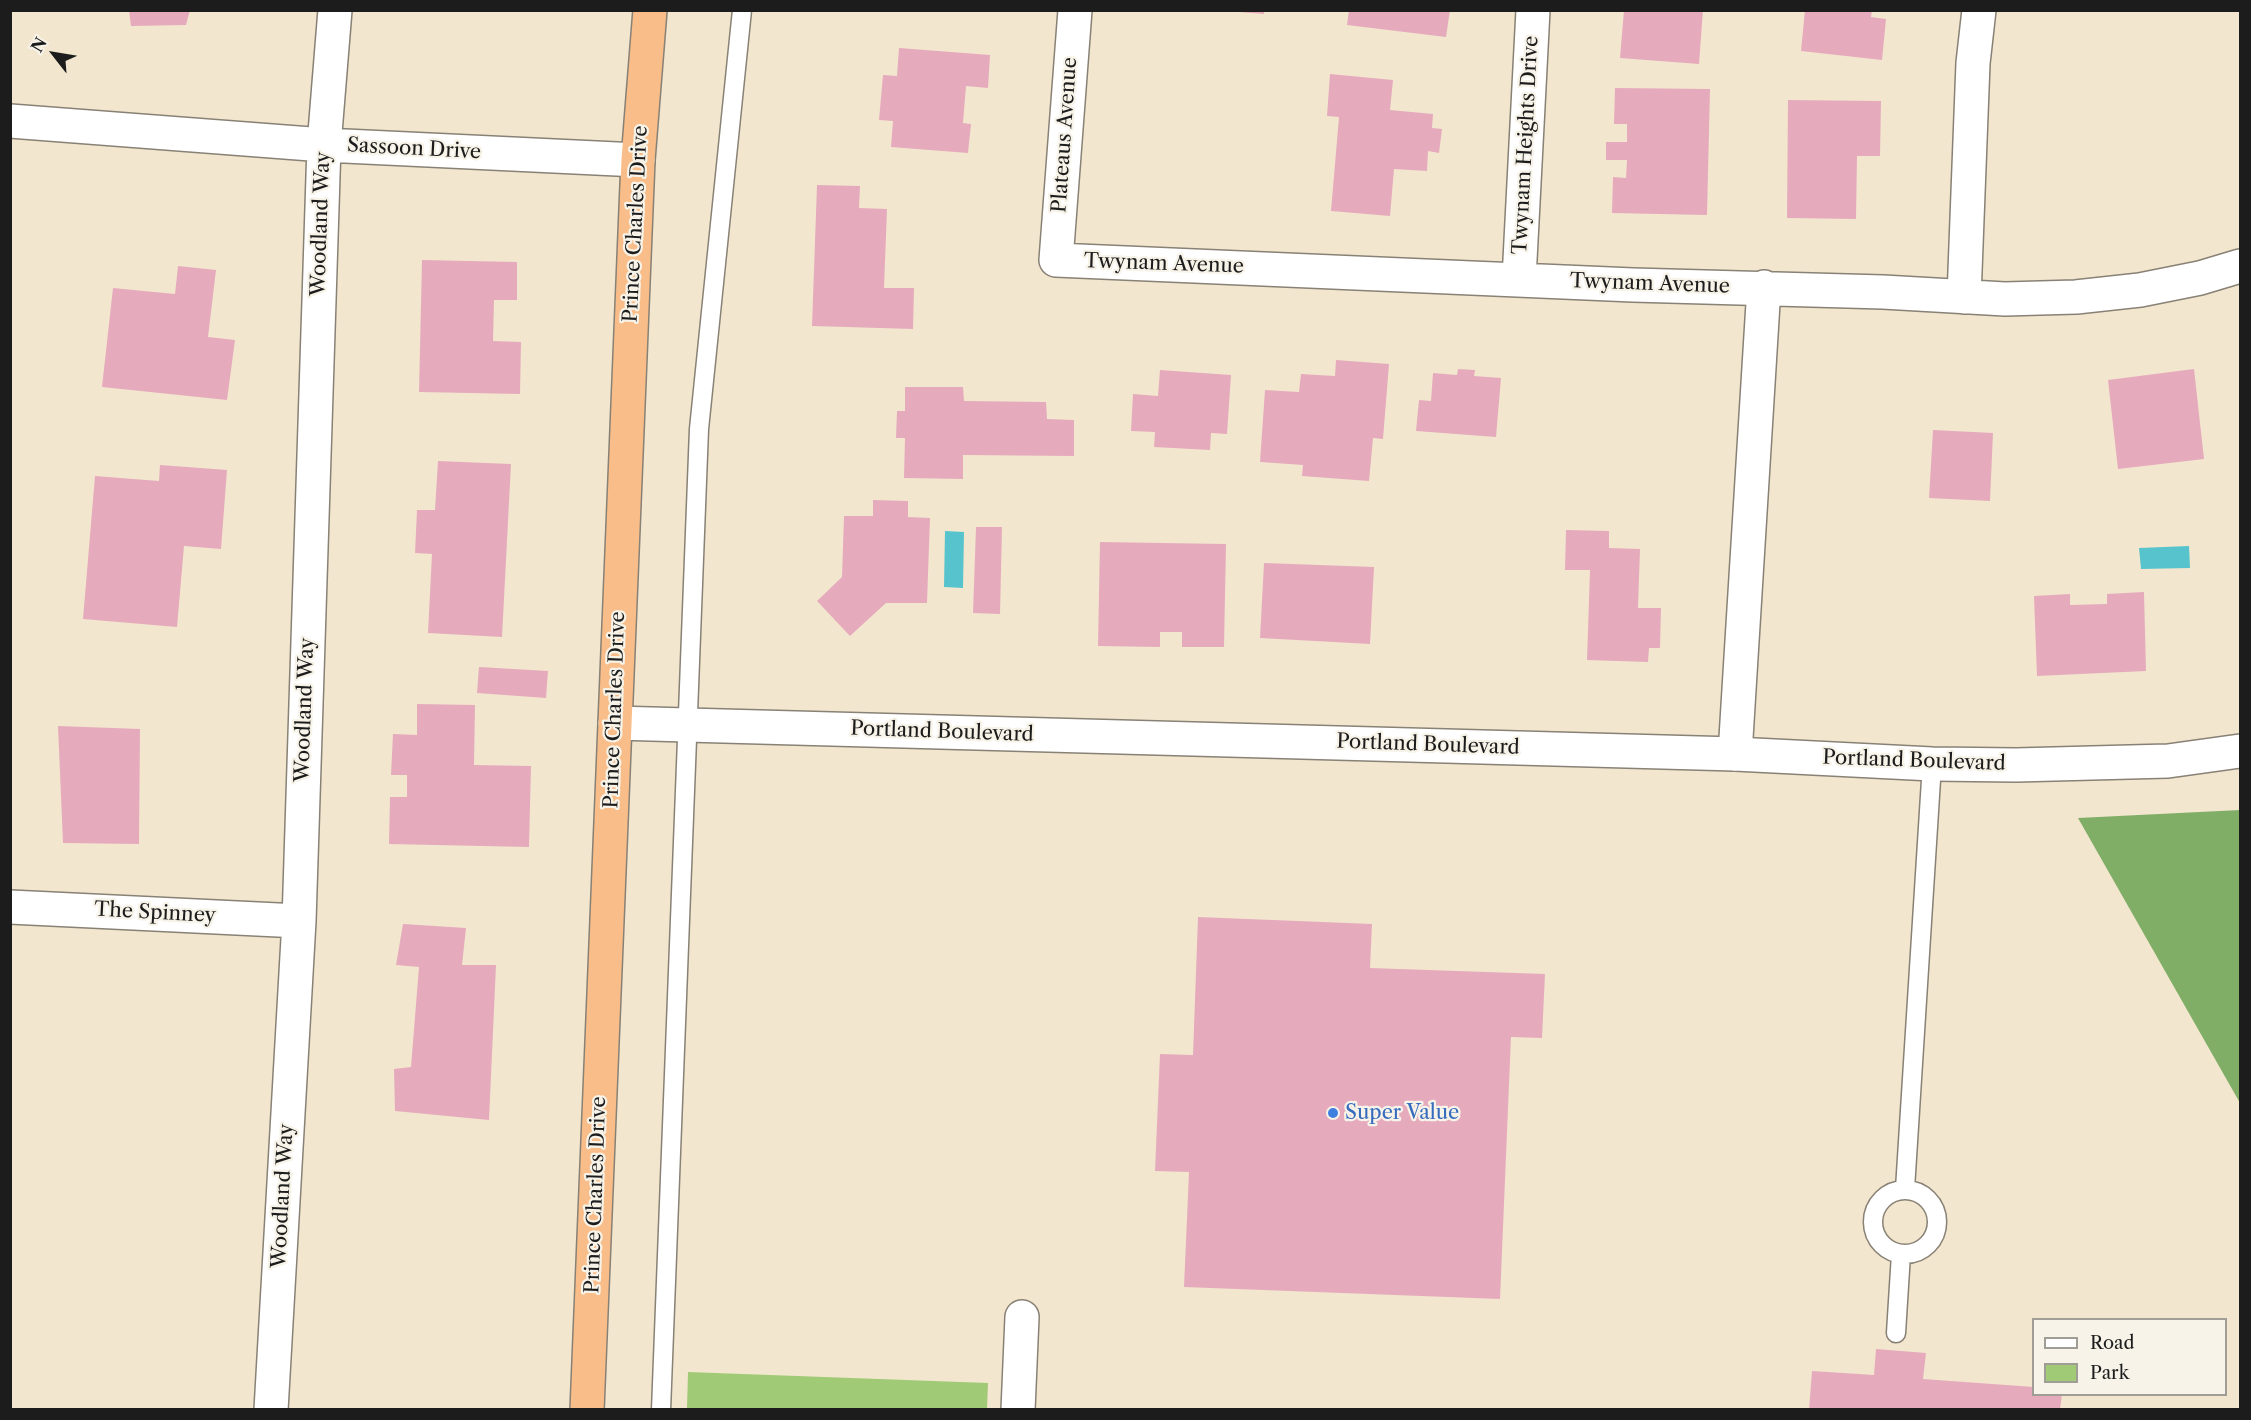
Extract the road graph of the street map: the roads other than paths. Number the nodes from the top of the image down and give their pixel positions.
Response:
1 (335, 10) edge
2 (650, 10) edge
3 (742, 10) edge
4 (1075, 10) edge
5 (1533, 10) edge
6 (1978, 10) edge
7 (10, 121) edge
8 (324, 145) junction
9 (638, 160) junction
10 (1056, 260) joint
11 (2241, 266) edge
12 (1519, 279) junction
13 (1764, 287) junction
14 (1964, 297) junction
15 (615, 723) junction
16 (687, 725) junction
17 (2241, 751) edge
18 (1735, 754) junction
19 (1932, 764) junction
20 (10, 907) edge
21 (299, 921) junction
22 (1905, 1189) junction
23 (1901, 1254) junction
24 (1022, 1317) dead end
25 (1896, 1333) dead end
26 (271, 1410) edge
27 (587, 1410) edge
28 (661, 1410) edge
29 (1018, 1410) edge

1 - 8 street, Woodland Way
2 - 9 highway, Prince Charles Drive
3 - 16 lane
4 - 10 street, Plateaus Avenue
5 - 12 street, Twynam Heights Drive
6 - 14 street
7 - 8 street, Sassoon Drive
8 - 9 street, Sassoon Drive
8 - 21 street, Woodland Way
9 - 15 highway, Prince Charles Drive
10 - 12 street, Twynam Avenue
11 - 14 street, Twynam Avenue
12 - 13 street, Twynam Avenue
13 - 14 street, Twynam Avenue
13 - 18 street
15 - 16 street, Portland Boulevard
15 - 27 highway, Prince Charles Drive
16 - 18 street, Portland Boulevard
16 - 28 lane
17 - 19 street, Portland Boulevard
18 - 19 street, Portland Boulevard
19 - 22 lane
20 - 21 street, The Spinney
21 - 26 street, Woodland Way
22 - 23 lane
22 - 23 lane
23 - 25 lane
24 - 29 street

